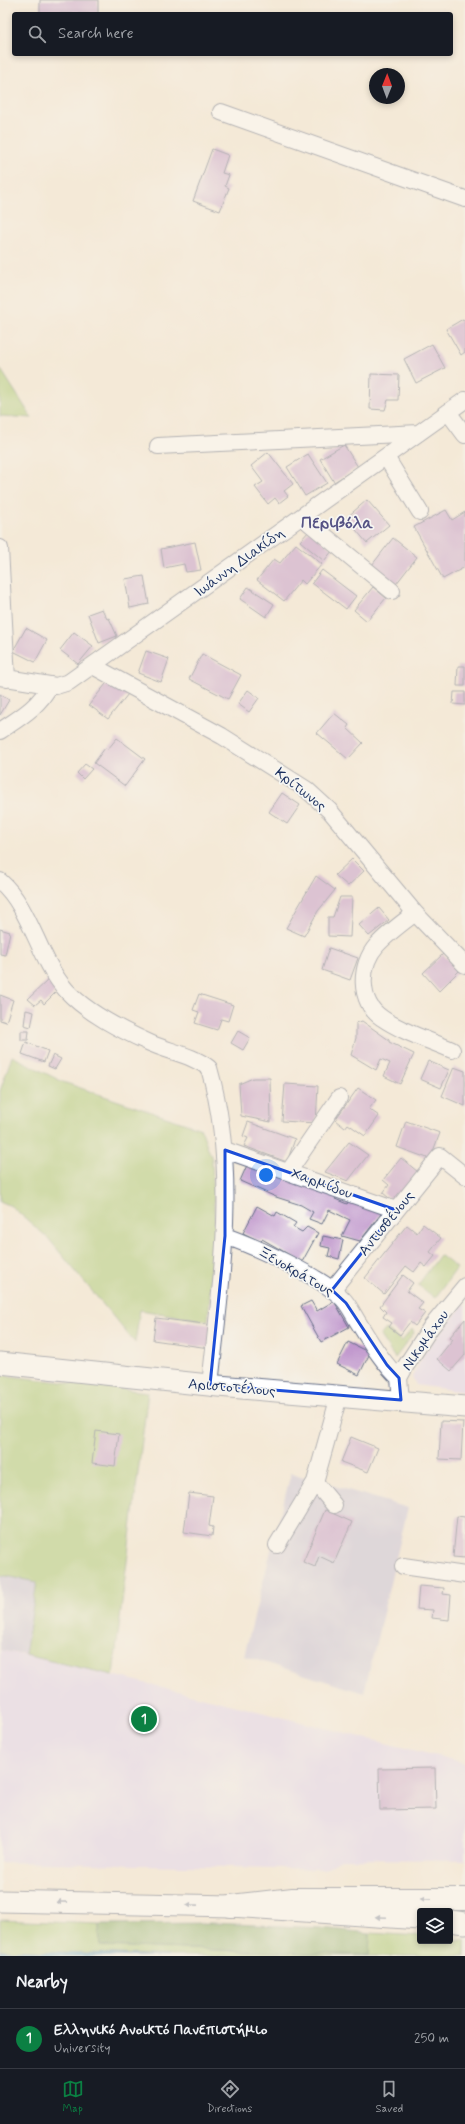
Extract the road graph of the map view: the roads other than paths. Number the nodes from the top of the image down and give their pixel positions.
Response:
1 (221, 112) dead end
2 (465, 198) edge
3 (465, 400) edge
4 (448, 412) junction
5 (419, 433) junction
6 (465, 435) edge
7 (158, 446) dead end
8 (386, 457) junction
9 (420, 512) dead end
10 (302, 517) junction
11 (0, 548) edge
12 (392, 591) dead end
13 (93, 666) junction
14 (3, 678) edge
15 (50, 685) junction
16 (0, 731) edge
17 (0, 881) edge
18 (415, 913) junction
19 (465, 964) edge
20 (452, 1050) dead end
21 (338, 1098) dead end
22 (225, 1150) junction
23 (289, 1171) junction
24 (465, 1176) edge
25 (396, 1210) junction
26 (225, 1236) junction
27 (465, 1286) edge
28 (332, 1290) junction
29 (0, 1363) edge
30 (399, 1378) junction
31 (210, 1385) junction
32 (338, 1396) junction
33 (401, 1400) junction
34 (465, 1407) edge
35 (315, 1482) junction
36 (334, 1504) dead end
37 (277, 1545) dead end
38 (403, 1566) dead end
39 (465, 1575) edge
40 (465, 1899) edge
41 (0, 1901) edge
42 (231, 1906) junction
43 (417, 1919) edge
44 (453, 1921) edge
45 (465, 1923) edge

1 - 2 street
3 - 4 street, Ιωάννη Διακίδη
4 - 5 street, Ιωάννη Διακίδη
4 - 6 street
5 - 7 street
5 - 8 street, Ιωάννη Διακίδη
8 - 9 street
8 - 10 street, Ιωάννη Διακίδη
10 - 12 street
10 - 13 street, Ιωάννη Διακίδη
11 - 14 street
13 - 15 street, Ιωάννη Διακίδη
13 - 18 street, Κρίτωνος
14 - 15 street, Ιωάννη Διακίδη
15 - 16 street
17 - 22 street
18 - 19 street, Κρίτωνος
18 - 20 street
21 - 23 street
22 - 23 street, Χαρμίδου
22 - 26 street
23 - 25 street, Χαρμίδου
24 - 25 street, Αντισθένους
25 - 28 street, Αντισθένους
26 - 28 street, Ξενοκράτους
26 - 31 street
27 - 30 street, Νικομάχου
28 - 30 street, Ξενοκράτους
29 - 31 main road, Αριστοτέλους
30 - 33 street, Νικομάχου
31 - 32 main road, Αριστοτέλους
32 - 33 main road, Αριστοτέλους
32 - 35 street
33 - 34 main road, Αριστοτέλους
35 - 36 street
35 - 37 street
38 - 39 street
40 -> 42 highway
42 -> 41 main road
43 -> 42 main road
44 - 45 main road

